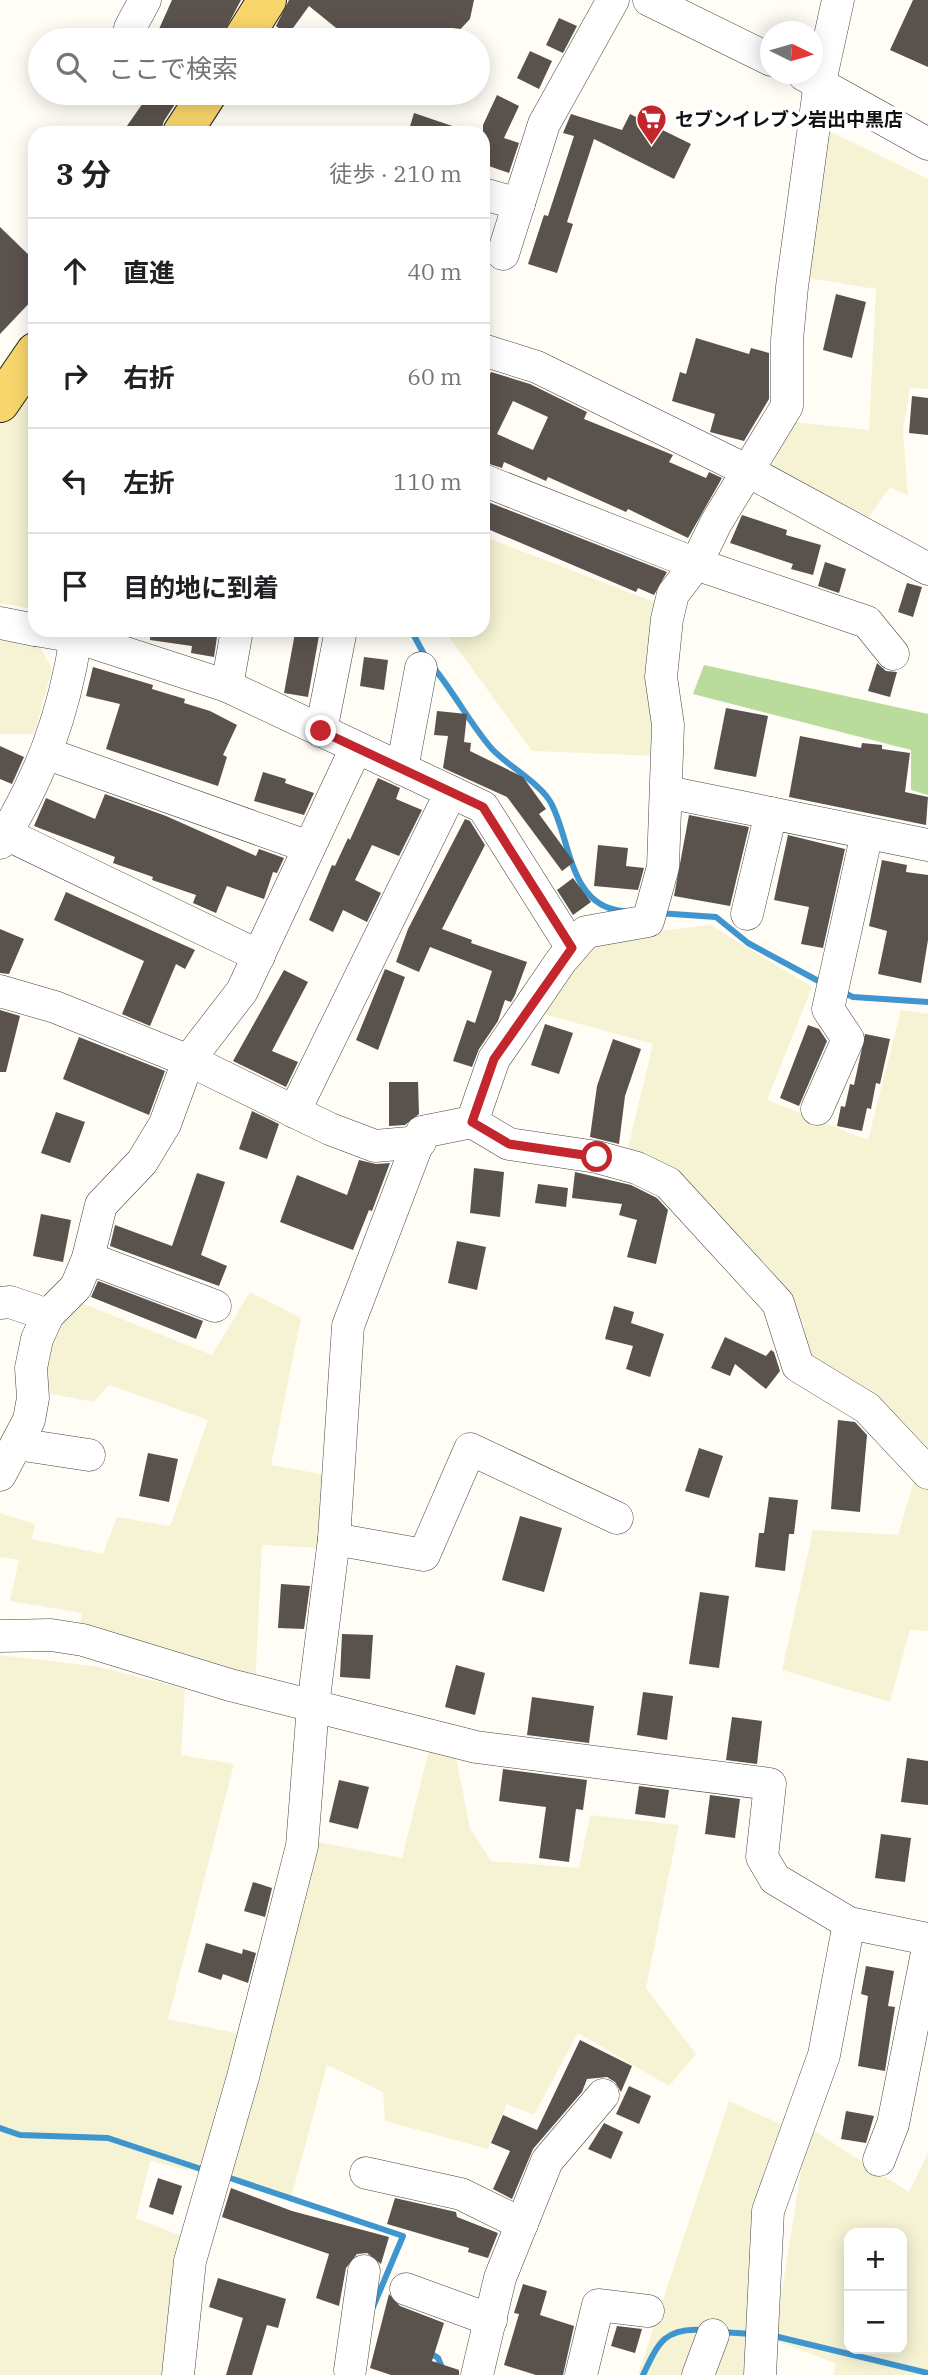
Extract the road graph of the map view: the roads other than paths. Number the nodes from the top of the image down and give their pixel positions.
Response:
1 (145, 0) edge
2 (267, 0) edge
3 (613, 0) edge
4 (649, 0) edge
5 (838, 0) edge
6 (130, 28) dead end
7 (250, 28) edge
8 (823, 42) edge
9 (760, 56) edge
10 (809, 84) edge
11 (821, 84) edge
12 (200, 105) edge
13 (187, 126) edge
14 (928, 144) edge
15 (490, 196) edge
16 (519, 204) junction
17 (503, 254) dead end
18 (490, 352) edge
19 (28, 362) edge
20 (0, 403) edge
21 (748, 471) junction
22 (490, 483) edge
23 (695, 564) junction
24 (928, 569) edge
25 (0, 623) edge
26 (28, 628) edge
27 (70, 637) edge
28 (236, 637) edge
29 (340, 637) edge
30 (75, 638) junction
31 (119, 641) edge
32 (893, 653) dead end
33 (421, 668) dead end
34 (227, 686) junction
35 (321, 731) junction
36 (356, 748) junction
37 (48, 754) junction
38 (402, 769) junction
39 (451, 792) junction
40 (667, 792) junction
41 (771, 813) junction
42 (867, 832) junction
43 (3, 839) edge
44 (928, 845) edge
45 (309, 847) junction
46 (747, 914) dead end
47 (572, 948) junction
48 (258, 956) junction
49 (0, 992) edge
50 (188, 1061) junction
51 (817, 1109) dead end
52 (294, 1112) junction
53 (472, 1122) junction
54 (420, 1142) junction
55 (88, 1258) junction
56 (0, 1303) edge
57 (215, 1306) dead end
58 (48, 1315) junction
59 (17, 1444) junction
60 (89, 1455) dead end
61 (928, 1473) edge
62 (0, 1475) edge
63 (617, 1518) dead end
64 (334, 1539) junction
65 (0, 1636) edge
66 (313, 1706) junction
67 (849, 1923) junction
68 (928, 1939) edge
69 (928, 1948) edge
70 (603, 2095) dead end
71 (879, 2160) dead end
72 (366, 2173) dead end
73 (522, 2224) junction
74 (364, 2271) dead end
75 (406, 2289) dead end
76 (648, 2311) dead end
77 (491, 2320) junction
78 (713, 2336) dead end
79 (353, 2373) edge
80 (177, 2375) edge
81 (477, 2375) edge
82 (581, 2375) edge
83 (698, 2375) edge
84 (761, 2375) edge

1 - 6 street
2 - 7 main road
3 - 16 street
4 - 9 street
5 - 8 street
10 - 21 street
11 - 14 street
12 - 13 main road
15 - 16 street
16 - 17 street
18 - 21 street
19 - 20 main road
21 - 23 street
21 - 24 street
22 - 23 street
23 - 32 street
23 - 40 street
25 - 26 street
27 - 30 street
28 - 34 street
29 - 35 street
30 - 31 street
30 - 37 street
31 - 34 street
33 - 38 street
34 - 35 street
35 - 36 street
36 - 38 street
36 - 45 street
37 - 43 street
37 - 45 street
38 - 39 street
39 - 47 street
39 - 52 street
40 - 41 street
40 - 47 street
41 - 42 street
41 - 46 street
42 - 44 street
42 - 51 street
43 - 48 street
45 - 48 street
47 - 53 street
48 - 50 street
49 - 50 street
50 - 52 street
50 - 55 street
52 - 54 street
53 - 54 street
53 - 61 street
54 - 64 street
55 - 57 street
55 - 58 street
56 - 58 street
58 - 59 street
59 - 60 street
59 - 62 street
63 - 64 street
64 - 66 street
65 - 66 street
66 - 67 street
66 - 80 street
67 - 68 street
67 - 84 street
69 - 71 street
70 - 73 street
72 - 73 street
73 - 77 street
74 - 79 street
75 - 77 street
76 - 82 street
77 - 81 street
78 - 83 street

